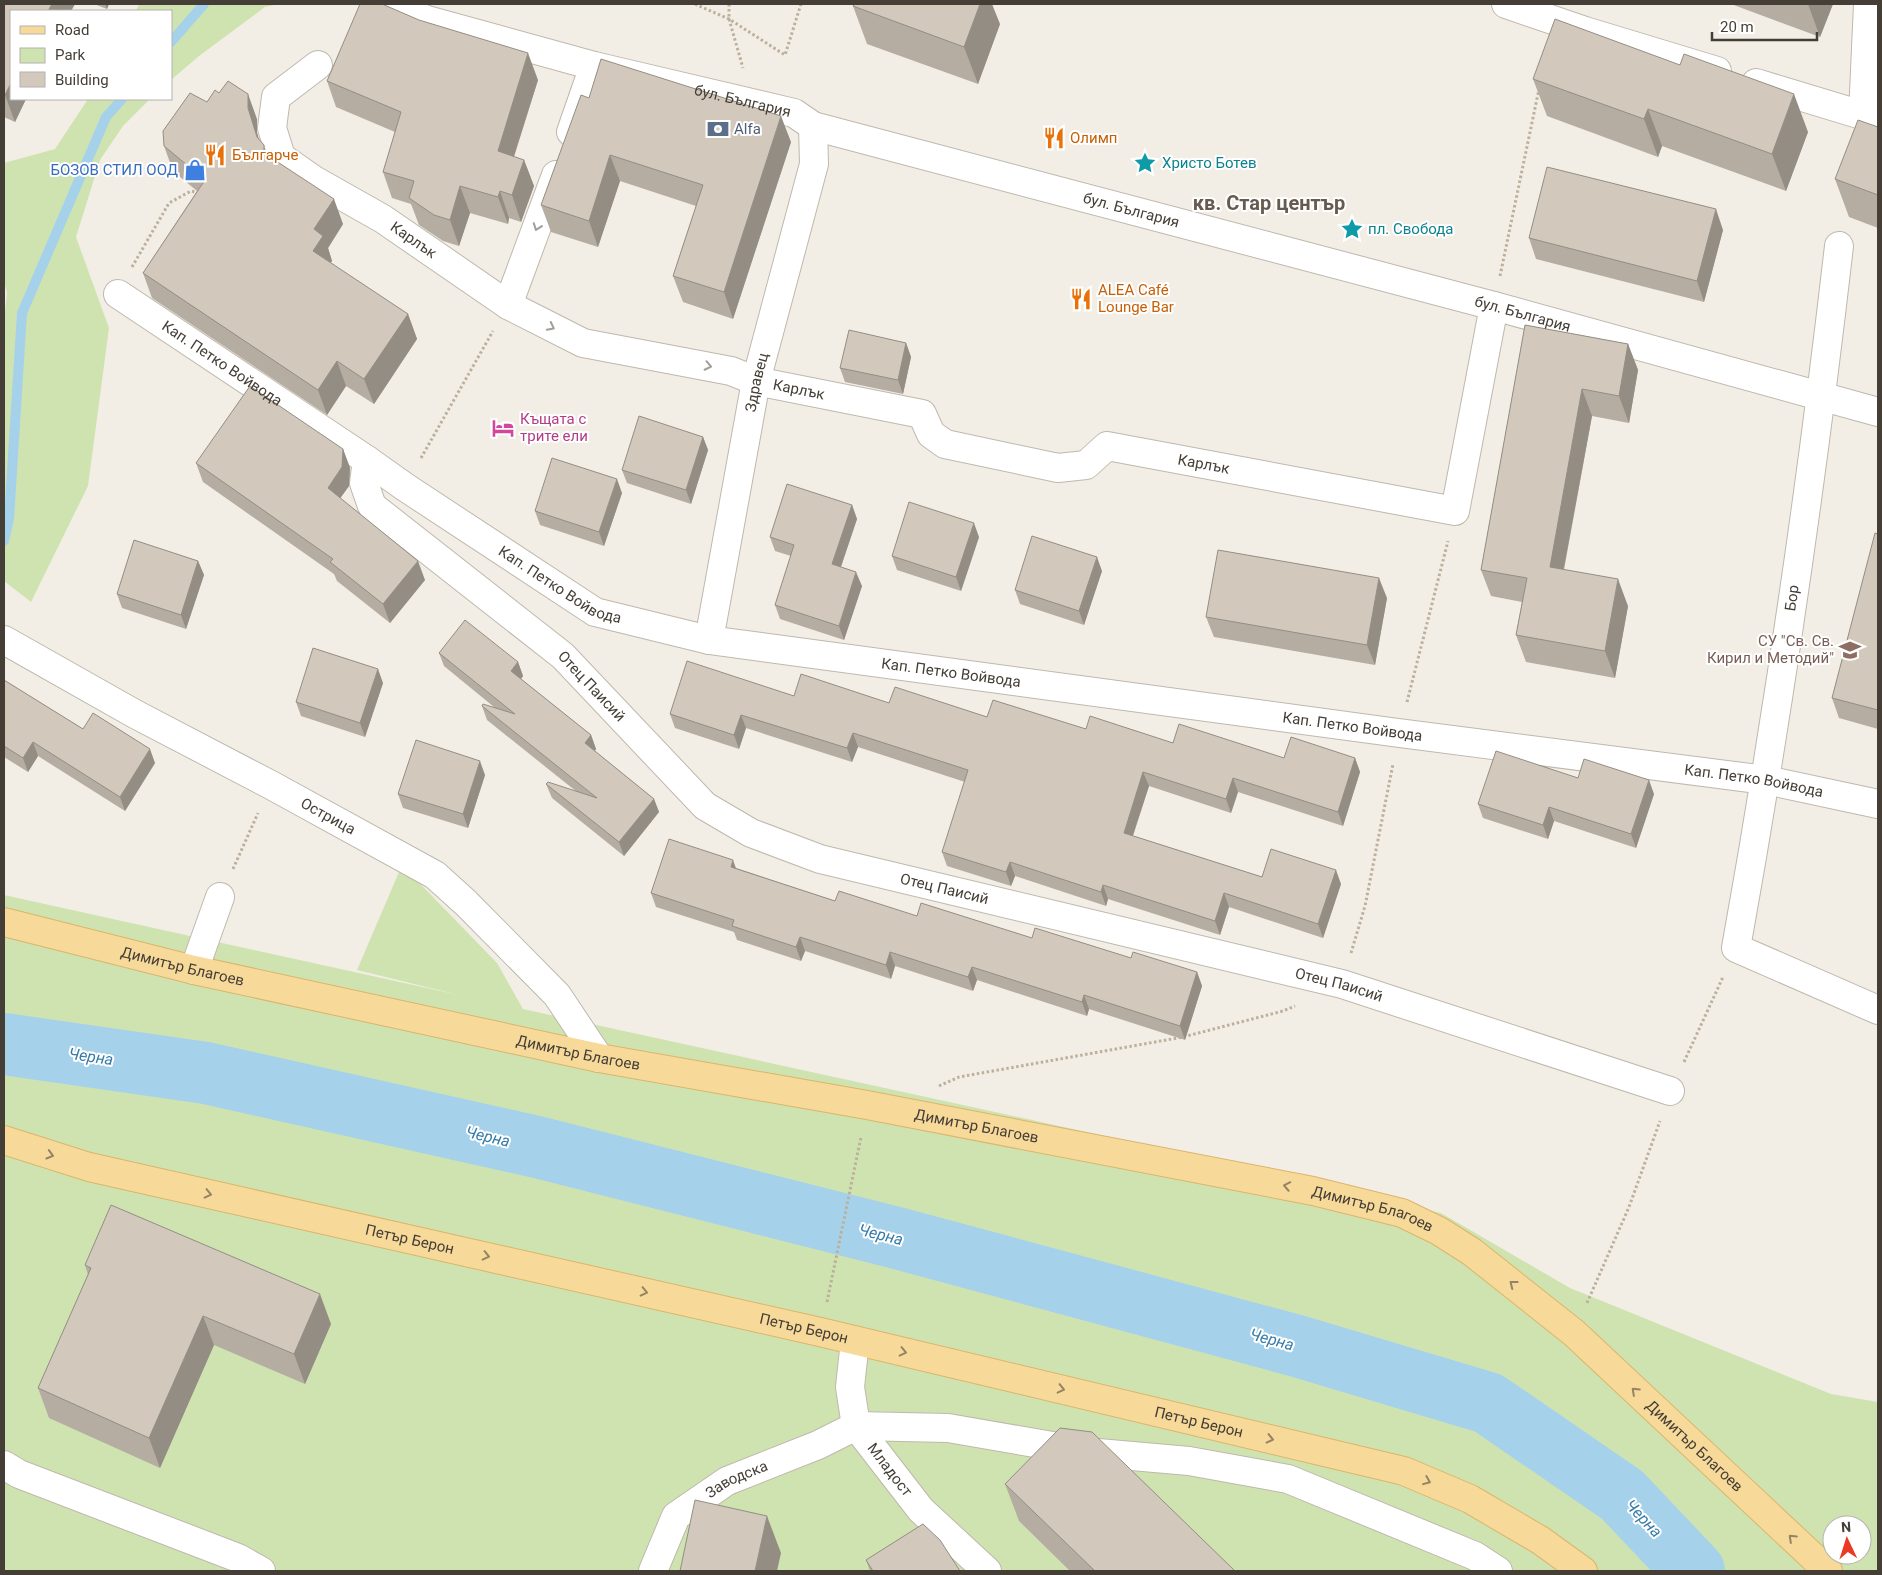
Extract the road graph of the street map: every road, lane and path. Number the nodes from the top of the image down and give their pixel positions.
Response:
1 (387, 4) edge
2 (695, 4) edge
3 (729, 4) edge
4 (801, 4) edge
5 (1506, 4) edge
6 (1868, 4) edge
7 (729, 19) junction
8 (318, 65) dead end
9 (594, 66) junction
10 (1539, 87) edge
11 (753, 103) junction
12 (1871, 117) edge
13 (813, 126) junction
14 (208, 194) edge
15 (1839, 246) dead end
16 (140, 251) dead end
17 (118, 294) dead end
18 (508, 305) junction
19 (1494, 306) junction
20 (756, 381) junction
21 (1822, 397) junction
22 (1878, 412) edge
23 (367, 460) junction
24 (405, 487) junction
25 (4, 640) edge
26 (709, 640) junction
27 (1766, 780) junction
28 (271, 785) junction
29 (1878, 804) edge
30 (220, 897) joint
31 (4, 922) edge
32 (1736, 948) junction
33 (194, 970) junction
34 (1342, 984) junction
35 (1878, 1010) edge
36 (599, 1058) junction
37 (934, 1088) dead end
38 (1670, 1091) junction
39 (4, 1140) edge
40 (858, 1154) dead end
41 (830, 1290) dead end
42 (1574, 1333) junction
43 (855, 1341) junction
44 (856, 1426) junction
45 (4, 1465) edge
46 (261, 1571) edge
47 (653, 1571) edge
48 (987, 1571) edge
49 (1498, 1571) edge
50 (1583, 1571) edge
51 (1828, 1571) edge

1 - 9 street, бул. България
2 - 7 path
3 - 7 path
4 - 7 path
5 - 12 street
6 - 12 street
7 - 11 path
8 - 18 street, Карлък
9 - 11 street, бул. България
9 -> 18 street
10 - 19 path
11 - 13 street, бул. България
13 - 19 street, бул. България
13 - 20 street, Здравец
14 - 16 path
15 - 21 street, Бор
17 - 23 street, Кап. Петко Войвода
18 -> 20 street, Карлък
18 - 24 path
19 - 20 street, Карлък
19 - 21 street, бул. България
20 - 26 street, Здравец
21 - 22 street, бул. България
21 - 27 street, Бор
23 - 24 street, Кап. Петко Войвода
23 - 34 street, Отец Паисий
24 - 26 street, Кап. Петко Войвода
25 - 28 street, Острица
26 - 27 street, Кап. Петко Войвода
27 - 29 street, Кап. Петко Войвода
27 - 32 street, Бор
28 - 30 path
28 - 36 street, Острица
30 - 33 street
31 - 33 main road, Димитър Благоев
32 - 35 street
32 - 38 path
33 - 36 main road, Димитър Благоев
34 - 37 path
34 - 38 street, Отец Паисий
42 -> 36 main road, Димитър Благоев
38 - 42 path
39 -> 43 main road, Петър Берон
40 - 41 path
51 -> 42 main road, Димитър Благоев
43 - 44 street, Младост
43 -> 50 main road, Петър Берон
44 - 47 street, Заводска
44 - 48 street, Младост
44 - 49 street
45 - 46 street

